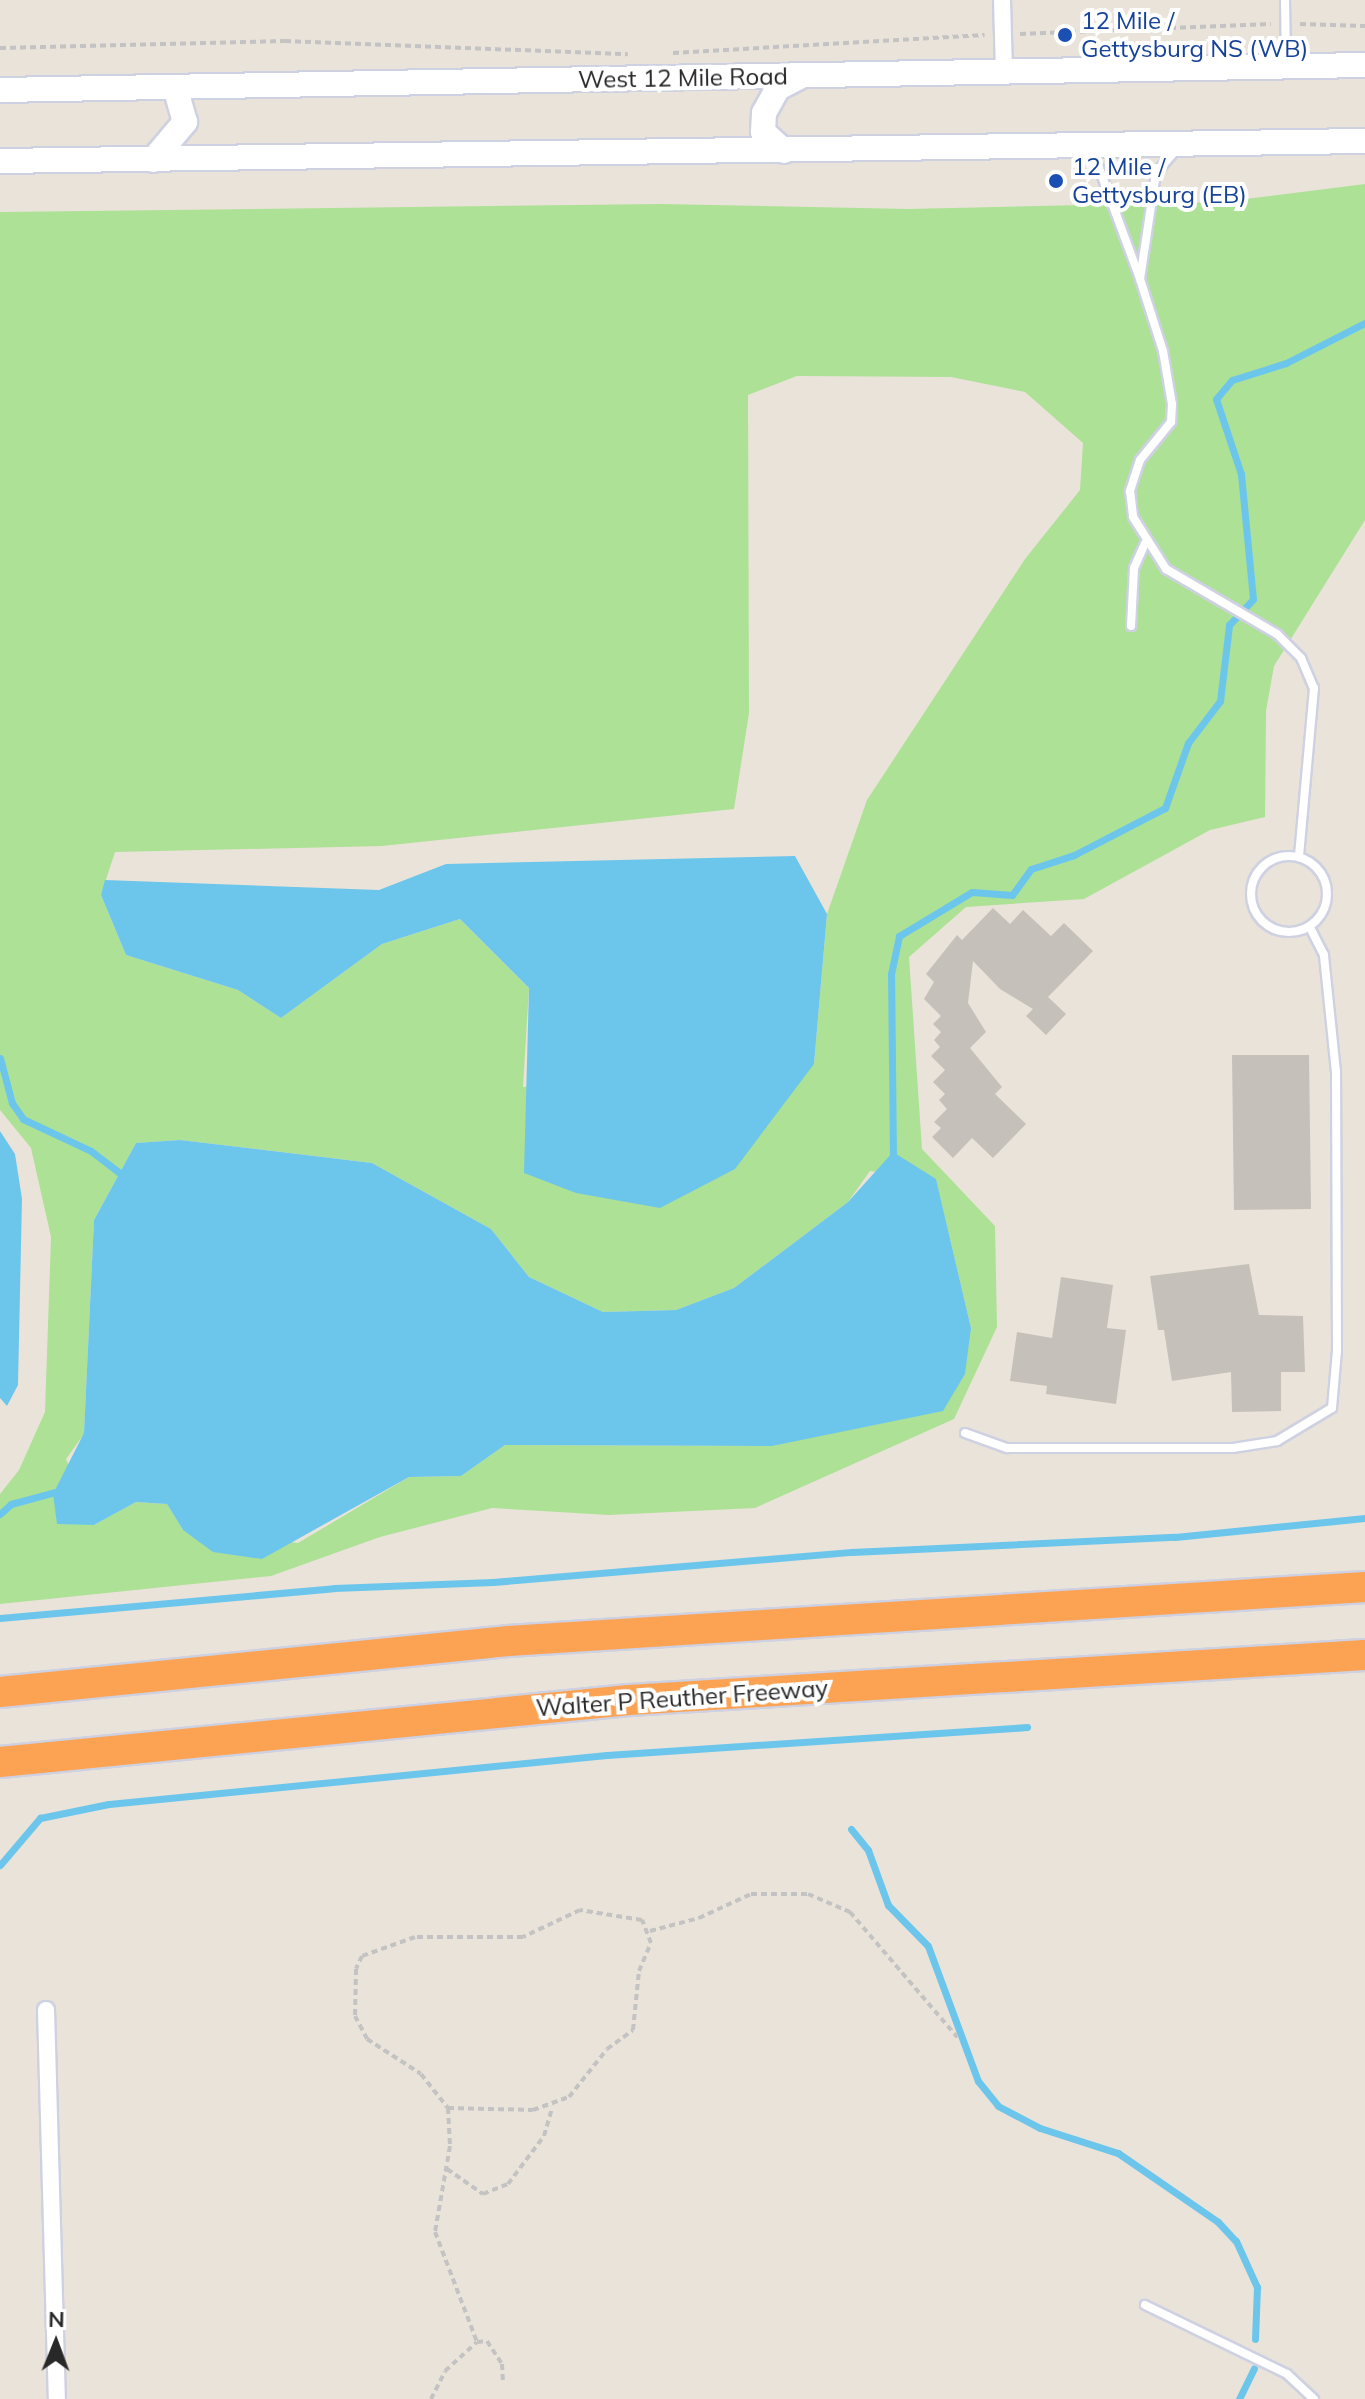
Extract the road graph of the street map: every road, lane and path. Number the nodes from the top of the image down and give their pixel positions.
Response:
1 (1002, 0) edge
2 (1285, 0) edge
3 (1285, 24) junction
4 (1365, 26) edge
5 (1003, 34) junction
6 (0, 48) edge
7 (631, 54) dead end
8 (661, 54) dead end
9 (1365, 65) edge
10 (1286, 67) junction
11 (1004, 72) junction
12 (802, 76) junction
13 (175, 87) junction
14 (0, 90) edge
15 (1365, 141) edge
16 (1185, 145) junction
17 (1078, 146) junction
18 (784, 151) junction
19 (153, 160) junction
20 (0, 161) edge
21 (1140, 279) junction
22 (1145, 543) junction
23 (1131, 626) dead end
24 (1299, 857) junction
25 (1310, 927) junction
26 (965, 1433) dead end
27 (1365, 1587) edge
28 (1365, 1655) edge
29 (0, 1692) edge
30 (0, 1762) edge
31 (650, 1931) junction
32 (46, 2010) dead end
33 (957, 2037) dead end
34 (448, 2108) junction
35 (552, 2108) junction
36 (447, 2169) junction
37 (1145, 2305) dead end
38 (477, 2342) junction
39 (503, 2384) dead end
40 (57, 2399) edge
41 (431, 2399) edge
42 (1314, 2399) edge

1 - 5 street
2 - 3 lane
3 - 4 path
3 - 5 path
3 - 10 lane
5 - 8 path
5 - 11 street
6 - 7 path
9 - 10 main road, West 12 Mile Road
10 - 11 main road, West 12 Mile Road
11 - 12 main road, West 12 Mile Road
12 - 13 main road, West 12 Mile Road
12 - 18 main road
13 - 14 main road, West 12 Mile Road
13 - 19 main road
15 - 16 main road
16 - 17 main road
16 - 21 lane
17 - 18 main road
17 - 21 lane
18 - 19 main road
19 - 20 main road
21 - 22 lane
22 - 23 lane
22 - 24 lane
24 - 25 lane
24 - 25 lane
25 - 26 lane
27 - 29 highway
28 - 30 highway, Walter P Reuther Freeway
31 - 33 path
31 - 34 path
31 - 35 path
32 - 40 street
34 - 35 path
34 - 36 path
35 - 36 path
36 - 38 path
37 - 42 lane
38 - 39 path
38 - 41 path

